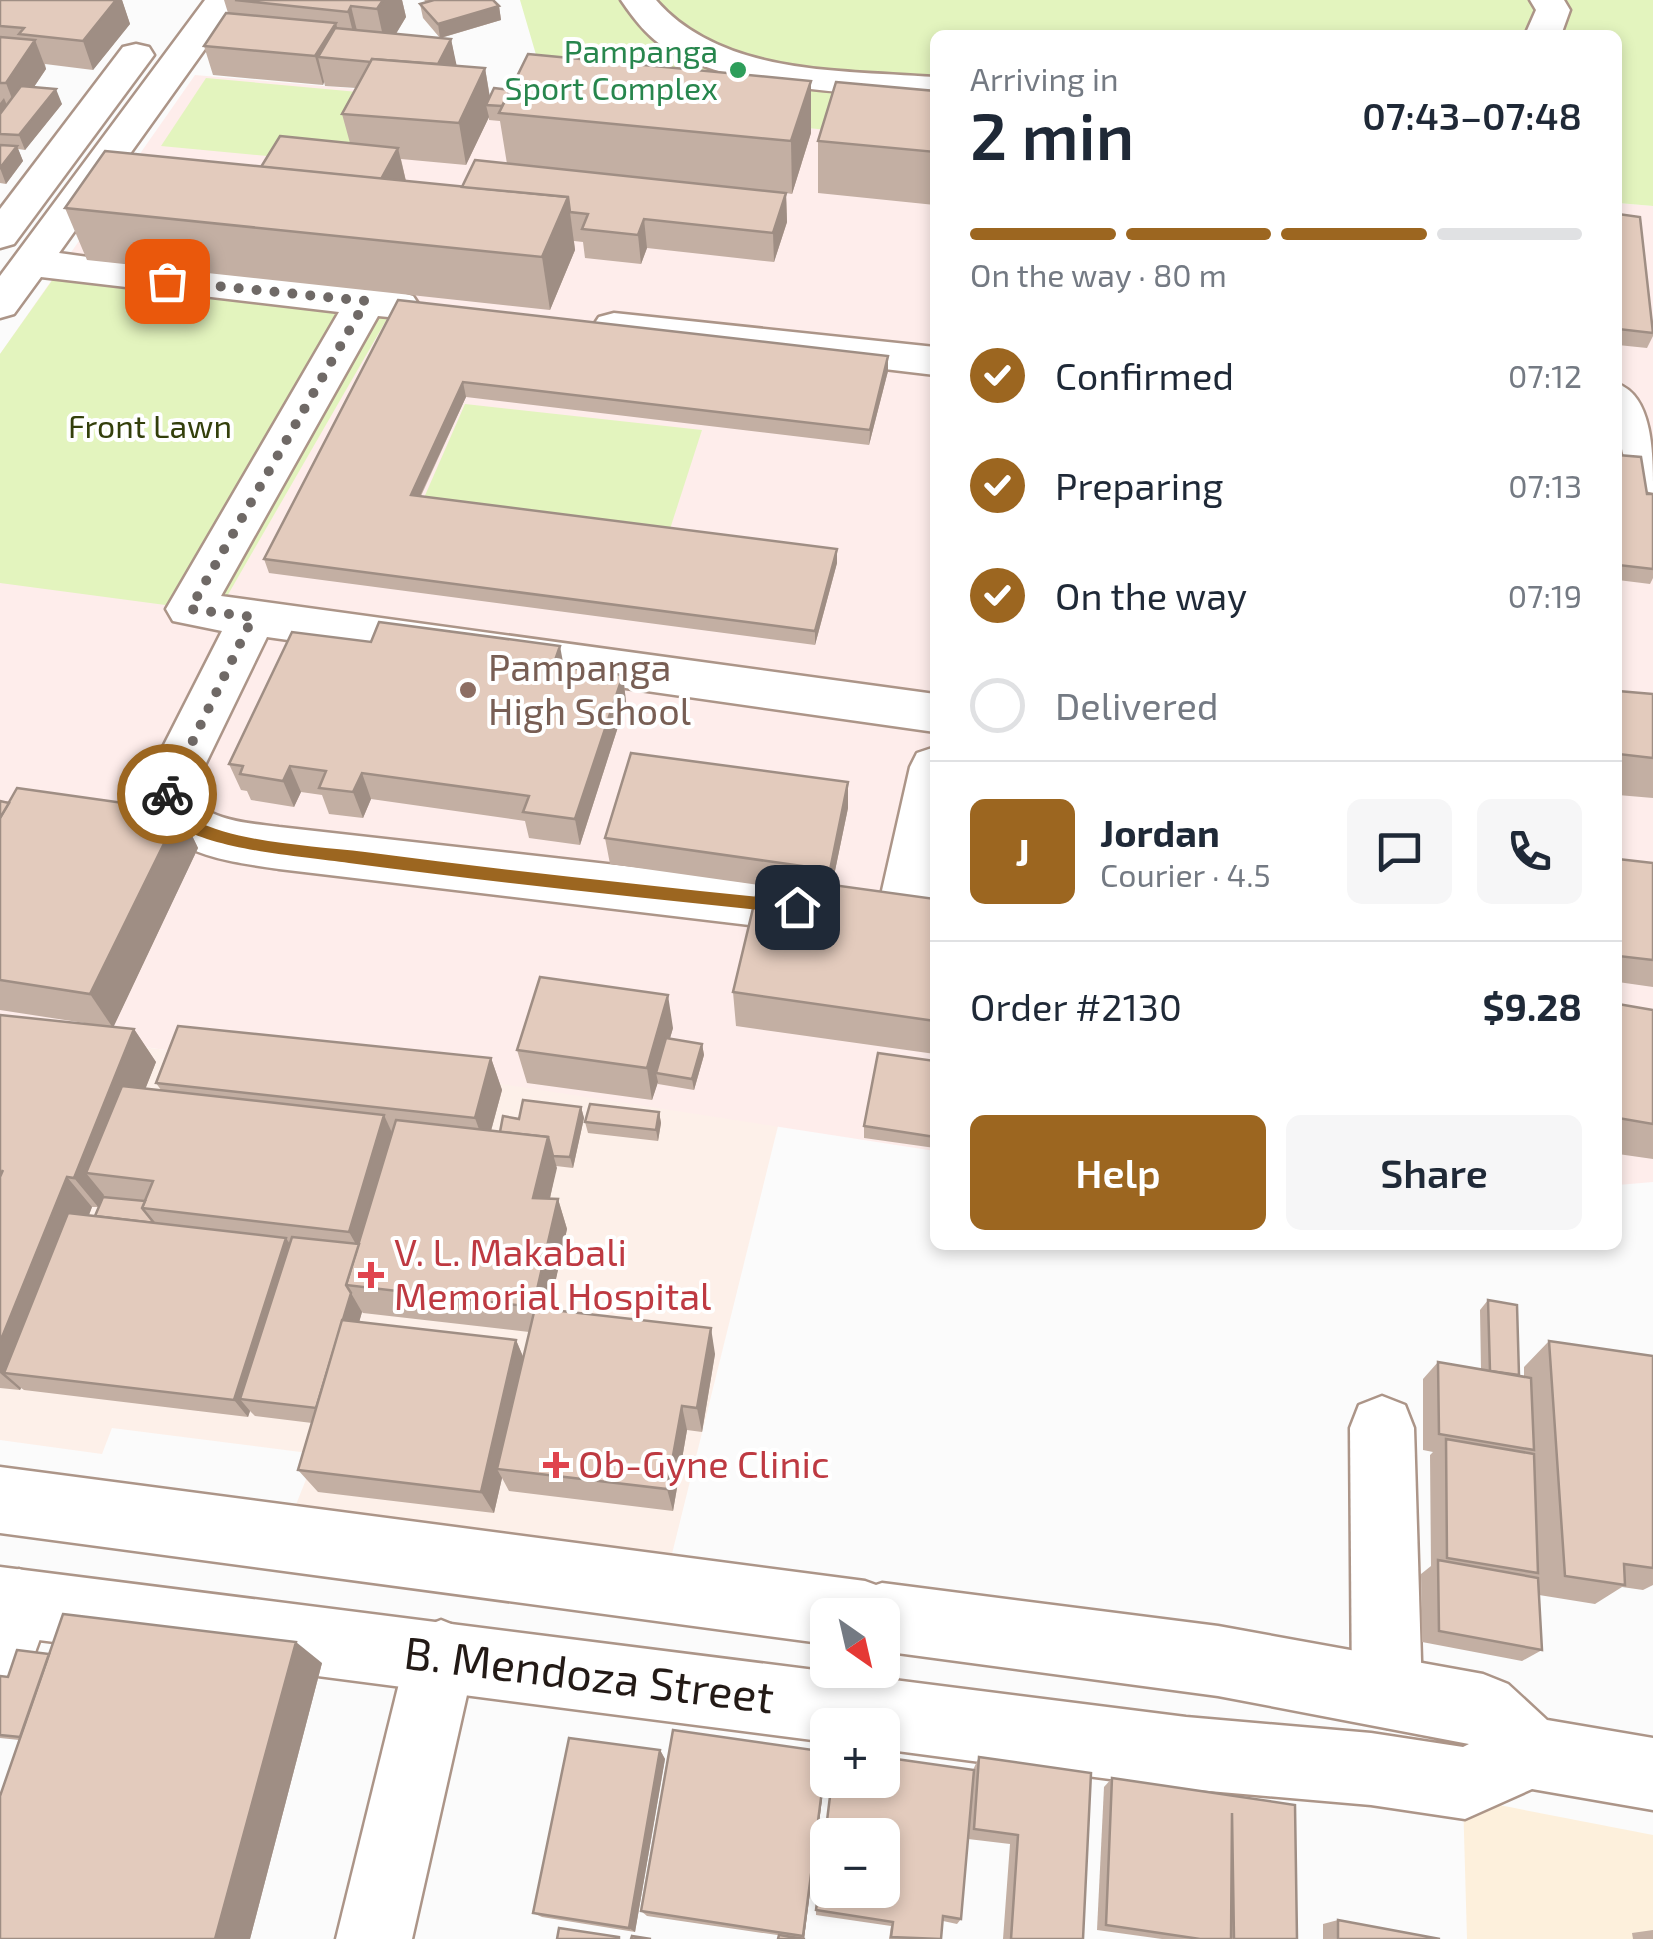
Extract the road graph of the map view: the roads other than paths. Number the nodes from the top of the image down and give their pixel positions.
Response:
1 (223, 0) edge
2 (638, 0) edge
3 (1547, 0) edge
4 (1545, 30) edge
5 (154, 31) dead end
6 (930, 88) edge
7 (15, 250) edge
8 (366, 301) junction
9 (0, 305) edge
10 (444, 309) edge
11 (573, 322) edge
12 (930, 359) edge
13 (1632, 417) edge
14 (1653, 478) edge
15 (253, 617) junction
16 (930, 712) edge
17 (930, 815) edge
18 (919, 922) edge
19 (1382, 1428) dead end
20 (0, 1500) edge
21 (810, 1608) edge
22 (900, 1619) edge
23 (6, 1620) edge
24 (442, 1655) junction
25 (1387, 1693) junction
26 (1530, 1753) junction
27 (1653, 1774) edge
28 (374, 1939) edge

1 - 7 main road
2 - 6 main road
3 - 4 main road
5 - 7 main road
7 - 8 main road
7 - 9 main road
8 - 10 main road
8 - 15 main road
11 - 12 main road
13 - 14 main road
15 - 16 main road
15 - 18 main road
17 - 18 main road
19 - 25 main road
20 - 21 main road
22 - 25 main road
23 - 24 main road, B. Mendoza Street
24 - 26 main road, B. Mendoza Street
24 - 28 main road
25 - 26 main road
26 - 27 main road

